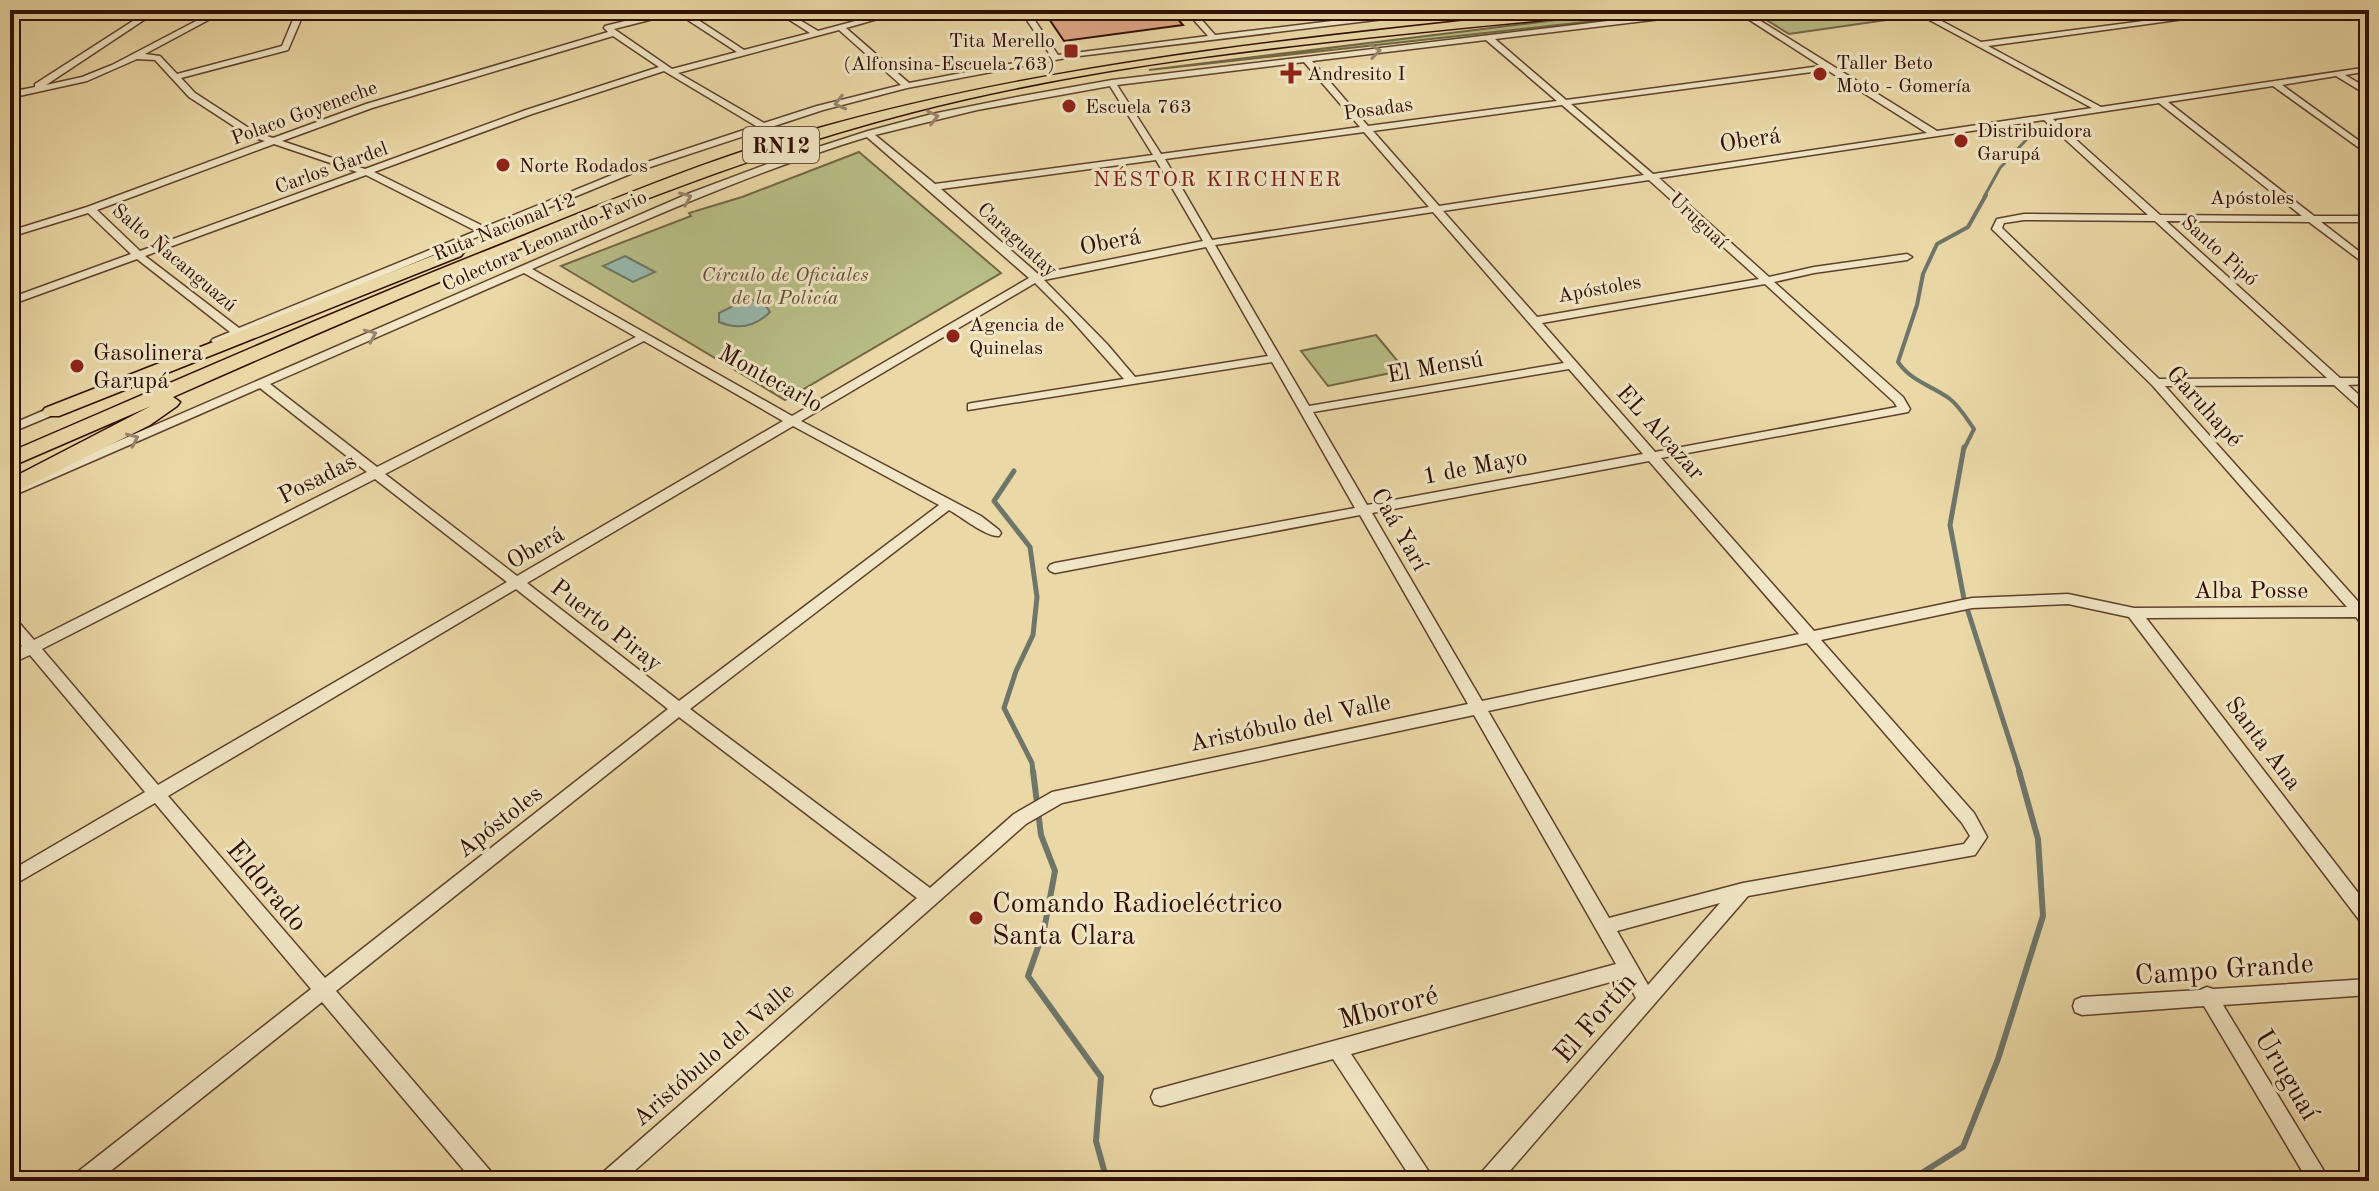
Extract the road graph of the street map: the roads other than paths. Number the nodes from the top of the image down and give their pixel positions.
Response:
1 (155, 10) edge
2 (223, 10) edge
3 (301, 10) edge
4 (678, 10) edge
5 (778, 10) edge
6 (905, 10) edge
7 (1024, 10) edge
8 (1189, 10) edge
9 (1442, 10) edge
10 (1543, 10) edge
11 (1602, 10) edge
12 (1719, 10) edge
13 (1738, 10) edge
14 (1915, 10) edge
15 (2245, 10) edge
16 (2357, 10) edge
17 (2369, 15) edge
18 (1388, 16) joint
19 (613, 17) dead end
20 (842, 29) junction
21 (611, 30) junction
22 (816, 33) junction
23 (1487, 37) junction
24 (1215, 41) junction
25 (1979, 45) junction
26 (742, 52) junction
27 (135, 56) junction
28 (1056, 58) junction
29 (1305, 59) junction
30 (1828, 67) junction
31 (1214, 68) junction
32 (2369, 69) edge
33 (668, 70) junction
34 (2338, 74) junction
35 (175, 77) junction
36 (1040, 80) junction
37 (1112, 83) junction
38 (2276, 84) junction
39 (907, 86) junction
40 (31, 91) junction
41 (2369, 93) edge
42 (10, 95) edge
43 (2161, 100) junction
44 (1563, 104) junction
45 (10, 105) edge
46 (2099, 109) junction
47 (2046, 117) junction
48 (761, 125) junction
49 (1366, 130) junction
50 (869, 134) junction
51 (1935, 134) junction
52 (276, 140) junction
53 (2369, 152) edge
54 (1159, 157) junction
55 (369, 173) junction
56 (1653, 178) junction
57 (933, 187) junction
58 (90, 209) junction
59 (1435, 210) junction
60 (2311, 218) junction
61 (2159, 219) junction
62 (2369, 219) edge
63 (1997, 229) joint
64 (483, 230) junction
65 (514, 232) junction
66 (10, 234) edge
67 (1209, 243) junction
68 (139, 256) junction
69 (1907, 257) dead end
70 (2369, 264) edge
71 (523, 268) junction
72 (1036, 278) junction
73 (1765, 281) junction
74 (10, 302) edge
75 (1535, 321) junction
76 (238, 332) junction
77 (644, 337) junction
78 (1275, 358) junction
79 (1572, 365) junction
80 (220, 369) junction
81 (1132, 381) junction
82 (2337, 381) junction
83 (2369, 381) edge
84 (261, 383) junction
85 (2156, 383) junction
86 (972, 407) dead end
87 (1904, 409) joint
88 (1305, 410) junction
89 (2369, 410) edge
90 (52, 412) junction
91 (792, 421) junction
92 (10, 429) edge
93 (10, 445) edge
94 (1654, 457) junction
95 (10, 460) edge
96 (376, 473) junction
97 (10, 490) edge
98 (949, 504) junction
99 (1363, 510) junction
100 (994, 533) dead end
101 (1055, 568) dead end
102 (517, 583) junction
103 (2134, 613) junction
104 (2366, 616) edge
105 (10, 622) edge
106 (1812, 638) junction
107 (32, 648) junction
108 (10, 659) edge
109 (679, 709) junction
110 (1480, 709) junction
111 (157, 794) junction
112 (10, 880) edge
113 (1743, 890) junction
114 (930, 898) junction
115 (2369, 920) edge
116 (1604, 927) junction
117 (1628, 969) junction
118 (2369, 987) edge
119 (324, 990) junction
120 (2207, 995) junction
121 (1647, 1000) junction
122 (2082, 1006) dead end
123 (1337, 1049) junction
124 (1161, 1097) dead end
125 (82, 1181) edge
126 (486, 1181) edge
127 (608, 1181) edge
128 (1425, 1181) edge
129 (1487, 1181) edge
130 (2320, 1181) edge

1 - 40 street
2 - 27 street
3 - 35 street
4 - 21 street, Polaco Goyeneche
4 - 26 street
5 - 22 street
6 - 20 street, Carlos Gardel
7 - 28 street
8 - 24 street
9 - 18 street
10 - 24 highway, Ruta Nacional 12 / RN12
11 - 36 highway, Ruta Nacional 12 / RN12
12 - 23 street
13 - 30 street
14 - 25 street
15 - 25 street
16 - 17 street
18 - 24 highway
19 - 21 street
20 - 22 street, Carlos Gardel
20 - 39 street
21 - 33 street
21 - 52 street, Polaco Goyeneche
22 - 26 street, Carlos Gardel
29 -> 23 street
23 - 44 street, Uruguaí
24 - 28 street
24 - 65 highway, Ruta Nacional 12 / RN12
25 - 46 street
26 - 33 street, Carlos Gardel
27 - 35 street
27 - 40 street
28 - 39 street
29 - 31 street
29 - 49 street, EL Alcazar
30 - 44 street, Posadas
30 - 51 street
31 - 36 highway
31 - 37 street, Colectora Leonardo Favio
32 - 34 street, Oberá
33 - 48 street
33 - 55 street, Carlos Gardel
34 - 38 street, Oberá
34 - 41 street
35 - 52 street
36 - 80 highway, Ruta Nacional 12 / RN12
50 -> 37 street, Colectora Leonardo Favio
37 - 54 street, Caá Yarí
38 - 43 street, Oberá
38 - 53 street
39 -> 48 street
40 - 42 street
40 - 45 street
43 - 46 street, Oberá
43 - 60 street
44 - 49 street, Posadas
44 - 56 street, Uruguaí
46 - 47 street, Oberá
47 - 51 street, Oberá
47 - 61 street, Santo Pipó
48 - 64 street
49 - 54 street, Posadas
49 - 59 street, EL Alcazar
50 - 57 street, Caraguatay
71 -> 50 street, Colectora Leonardo Favio
51 - 56 street, Oberá
52 - 55 street
52 - 58 street, Polaco Goyeneche
54 - 57 street, Posadas
54 - 67 street, Caá Yarí
55 - 64 street
55 - 68 street, Carlos Gardel
56 - 59 street, Oberá
56 - 73 street, Uruguaí
57 - 72 street, Caraguatay
58 - 66 street, Polaco Goyeneche
58 - 68 street, Salto Ñacanguazú
59 - 67 street, Oberá
59 - 75 street, EL Alcazar
60 - 61 street, Apóstoles
60 - 62 street, Apóstoles
60 - 70 street
61 - 63 street, Apóstoles
61 - 82 street, Santo Pipó
63 - 85 street, Garuhapé
64 - 76 street
65 - 90 highway
65 - 93 highway, Ruta Nacional 12 / RN12
67 - 72 street, Oberá
67 - 78 street, Caá Yarí
68 - 74 street, Carlos Gardel
68 - 76 street, Salto Ñacanguazú
69 - 73 street, Apóstoles
71 - 77 street, Montecarlo
84 -> 71 street, Colectora Leonardo Favio
72 - 81 street, Caraguatay
72 - 91 street, Oberá
73 - 75 street, Apóstoles
73 - 87 street, Uruguaí
75 - 79 street, EL Alcazar
76 - 90 street
77 - 91 street, Montecarlo
77 - 96 street, Posadas
78 - 81 street
78 - 88 street, Caá Yarí
79 - 88 street, El Mensú
79 - 94 street, EL Alcazar
80 - 95 highway, Ruta Nacional 12 / RN12
80 - 97 highway
81 - 86 street
82 - 83 street
82 - 85 street
82 - 89 street, Santo Pipó
84 - 96 street, Puerto Piray
97 -> 84 street, Colectora Leonardo Favio
85 - 104 street, Garuhapé
87 - 94 street, 1 de Mayo
88 - 99 street, Caá Yarí
90 - 92 street
91 - 98 street, Montecarlo
91 - 102 street, Oberá
94 - 99 street, 1 de Mayo
94 - 106 street, EL Alcazar
96 - 102 street, Puerto Piray
96 - 107 street, Posadas
98 - 100 street, Montecarlo
98 - 109 street, Apóstoles
99 - 101 street, 1 de Mayo
99 - 110 street, Caá Yarí
102 - 109 street, Puerto Piray
102 - 111 street, Oberá
103 - 104 street, Alba Posse
103 - 106 street, Aristóbulo del Valle
103 - 115 street, Santa Ana
105 - 107 street, Eldorado
106 - 110 street, Aristóbulo del Valle
106 - 113 street, EL Alcazar
107 - 108 street, Posadas
107 - 111 street, Eldorado
109 - 114 street, Puerto Piray
109 - 119 street, Apóstoles
110 - 114 street, Aristóbulo del Valle
110 - 116 street, Caá Yarí
111 - 112 street, Oberá
111 - 119 street, Eldorado
113 - 116 street
113 - 121 street, El Fortín
114 - 127 street, Aristóbulo del Valle
116 - 117 street, Caá Yarí
117 - 121 street, Caá Yarí
117 - 123 street, Mbororé
118 - 120 street, Campo Grande
119 - 125 street, Apóstoles
119 - 126 street, Eldorado
120 - 122 street, Campo Grande
120 - 130 street, Uruguaí
121 - 129 street, El Fortín
123 - 124 street, Mbororé
123 - 128 street

